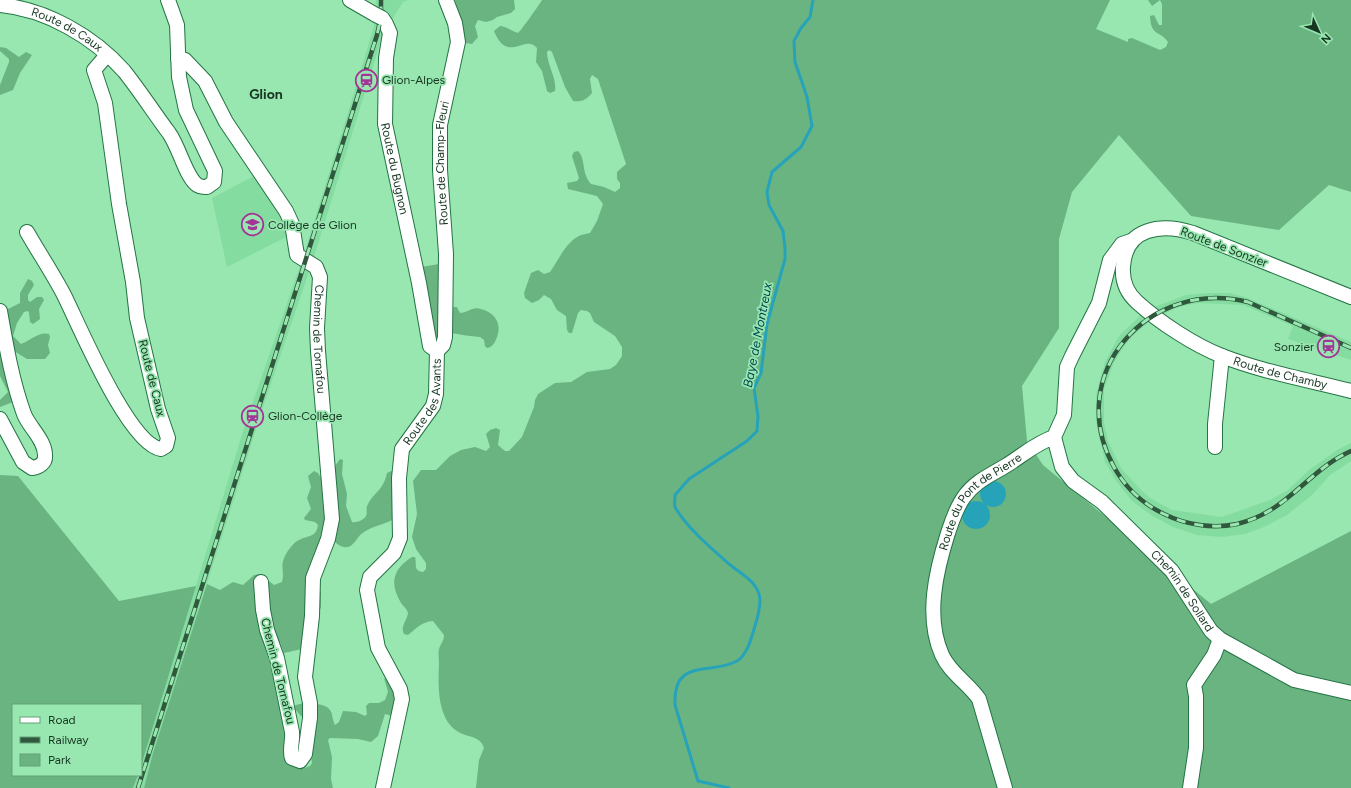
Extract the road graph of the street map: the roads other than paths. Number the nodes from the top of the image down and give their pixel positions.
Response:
1 (168, 0) edge
2 (350, 0) edge
3 (446, 0) edge
4 (0, 5) edge
5 (107, 55) junction
6 (178, 58) junction
7 (27, 232) dead end
8 (1131, 241) junction
9 (1351, 297) edge
10 (0, 311) edge
11 (437, 351) junction
12 (1216, 354) junction
13 (1351, 391) edge
14 (0, 419) edge
15 (1054, 437) junction
16 (1215, 447) dead end
17 (261, 582) dead end
18 (1220, 640) junction
19 (1351, 693) edge
20 (383, 788) edge
21 (1005, 788) edge
22 (1190, 788) edge

1 - 6 street, Route de Caux
2 - 11 street, Route du Bugnon, bridge
3 - 11 street, Route de Champ-Fleuri
4 - 5 street, Route de Caux
5 - 6 street, Route de Caux
5 - 7 street, Route de Caux
6 - 17 street, Chemin de Tornafou
8 - 9 street, Route de Sonzier
8 - 12 street
8 - 15 street
10 - 14 street
11 - 20 street, Route des Avants
12 - 13 street, Route de Chamby
12 - 16 street
15 - 18 street, Chemin de Sollard
15 - 21 street, Route du Pont de Pierre
18 - 19 street, Chemin de Sollard
18 - 22 street

